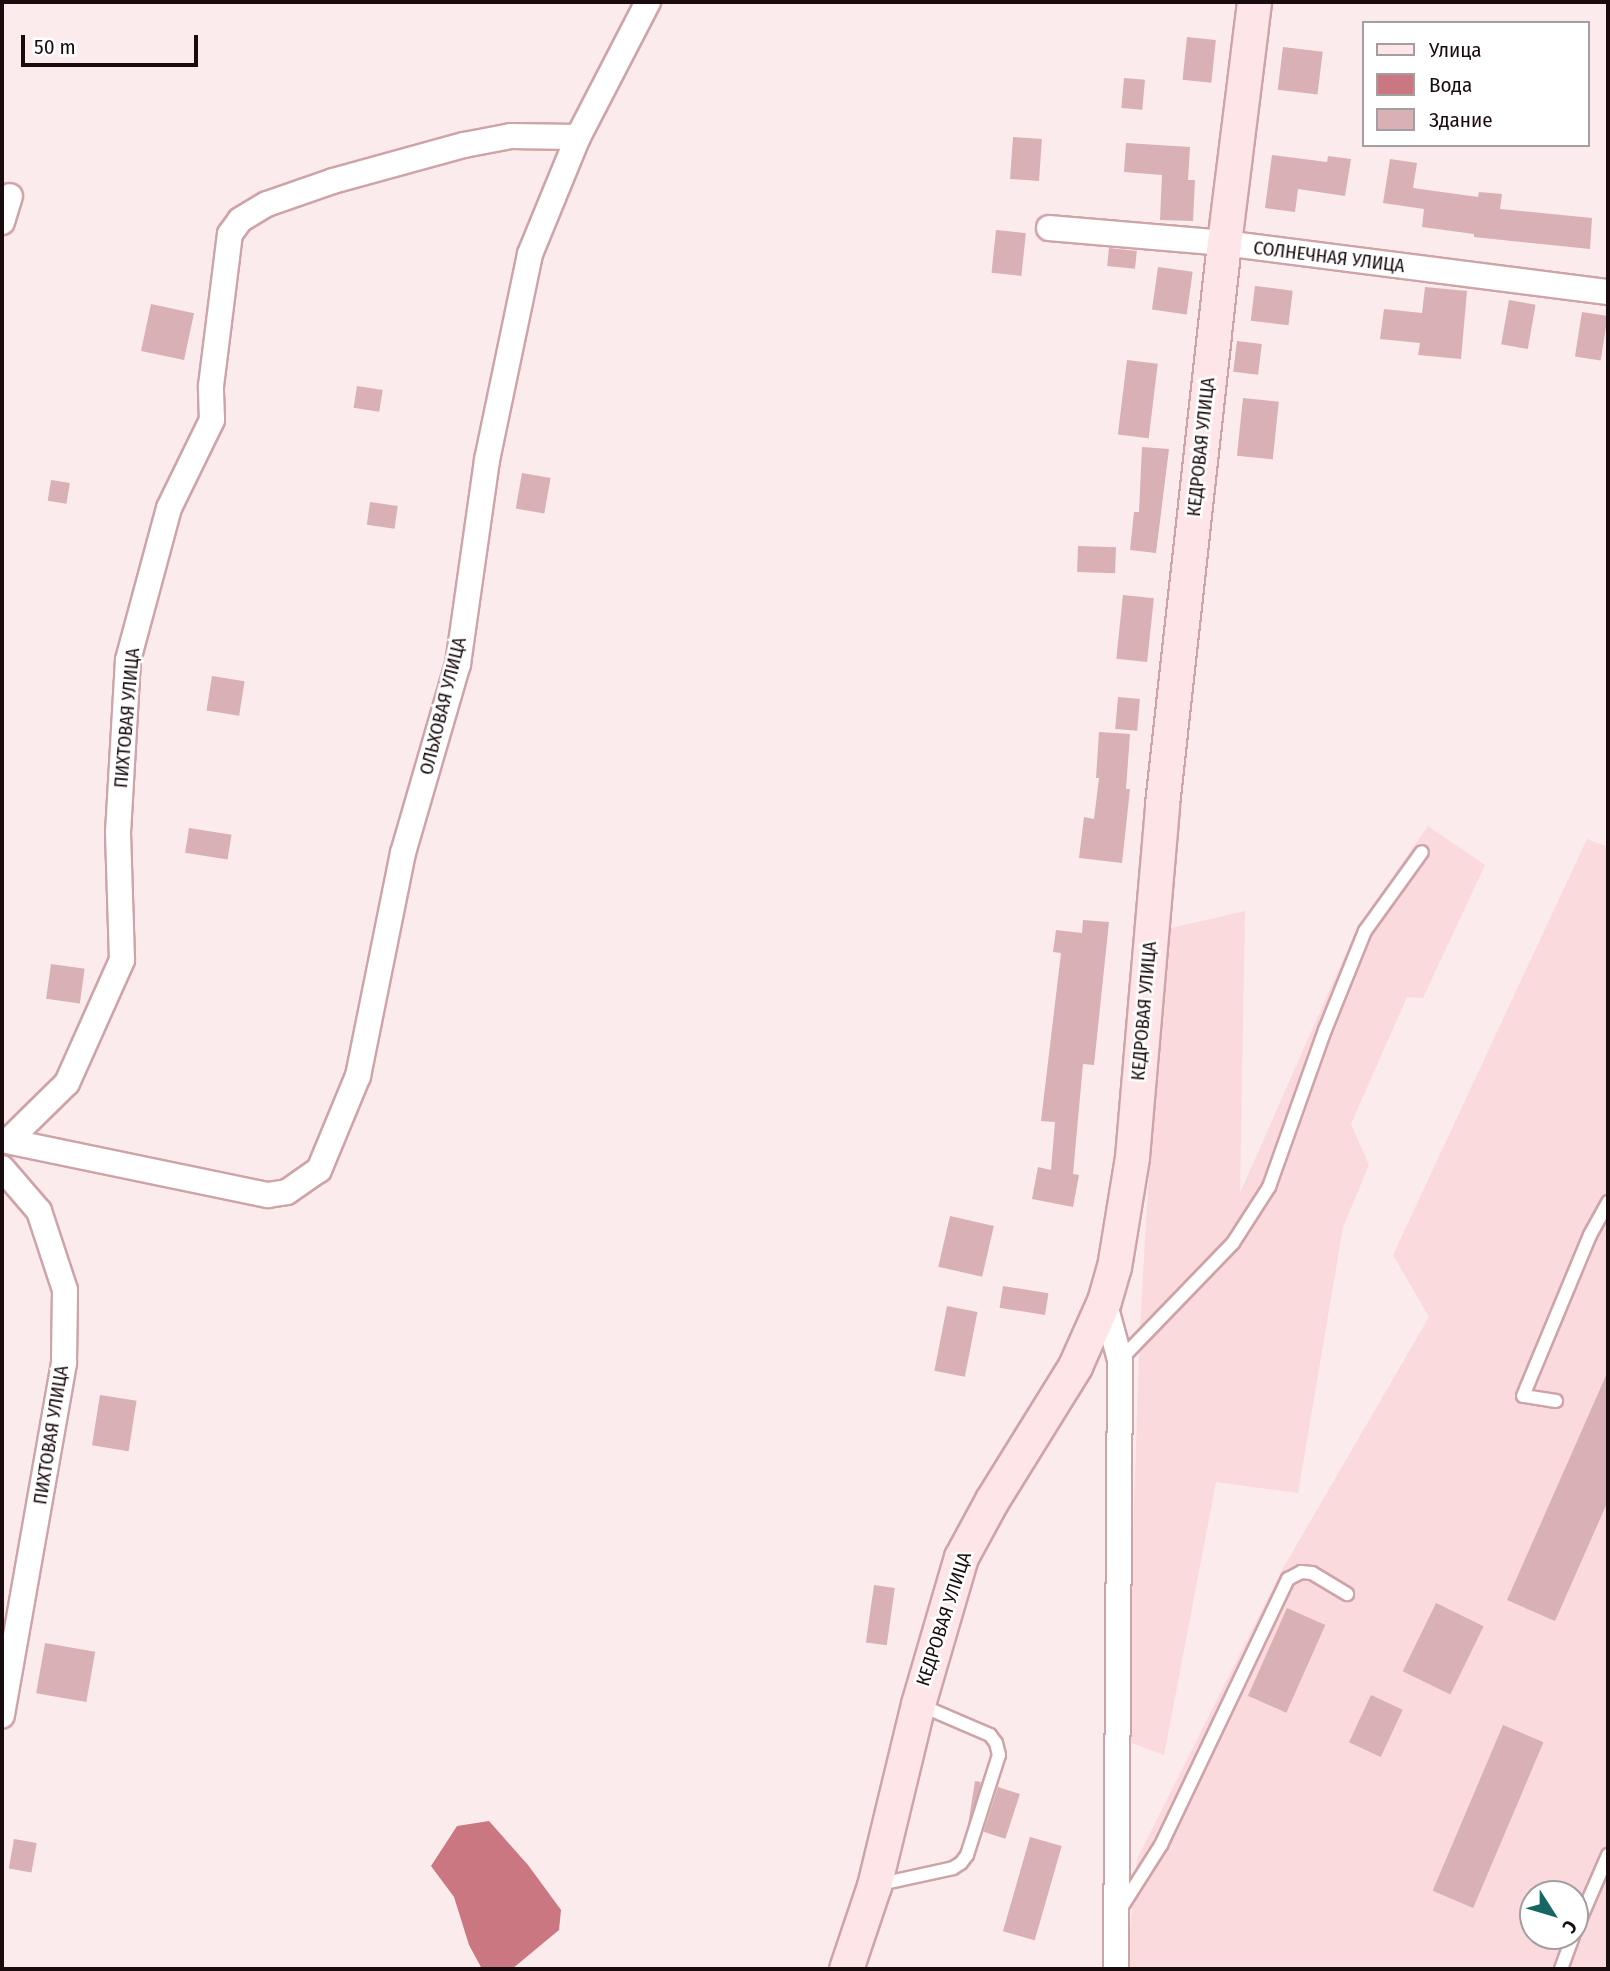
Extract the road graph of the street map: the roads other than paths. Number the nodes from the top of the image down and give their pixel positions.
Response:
1 (648, 2) edge
2 (1254, 2) edge
3 (578, 137) junction
4 (10, 196) dead end
5 (2, 222) edge
6 (1049, 228) dead end
7 (1224, 243) junction
8 (1608, 292) edge
9 (1422, 852) dead end
10 (6, 1140) edge
11 (2, 1168) edge
12 (1608, 1202) edge
13 (1104, 1301) junction
14 (1120, 1360) junction
15 (1556, 1401) dead end
16 (1347, 1594) dead end
17 (918, 1704) junction
18 (2, 1716) edge
19 (1608, 1855) edge
20 (874, 1885) junction
21 (1589, 1899) edge
22 (1117, 1914) junction
23 (1568, 1950) edge
24 (846, 1969) edge
25 (1116, 1969) edge
26 (1561, 1969) edge

1 - 3 street, ОЛЬХОВАЯ УЛИЦА
2 - 7 street, КЕДРОВАЯ УЛИЦА
3 - 10 street, ПИХТОВАЯ УЛИЦА
3 - 10 street, ОЛЬХОВАЯ УЛИЦА
4 - 5 street
6 - 7 street, СОЛНЕЧНАЯ УЛИЦА
7 - 8 street, СОЛНЕЧНАЯ УЛИЦА
7 - 13 street, КЕДРОВАЯ УЛИЦА
9 - 14 lane
11 - 18 street, ПИХТОВАЯ УЛИЦА
12 - 15 lane
13 - 14 street
13 - 17 street, КЕДРОВАЯ УЛИЦА
14 - 22 street
16 - 22 lane
17 - 20 street, КЕДРОВАЯ УЛИЦА
17 - 20 lane
19 - 21 lane
20 - 24 street, КЕДРОВАЯ УЛИЦА
22 - 25 street
23 - 26 lane

